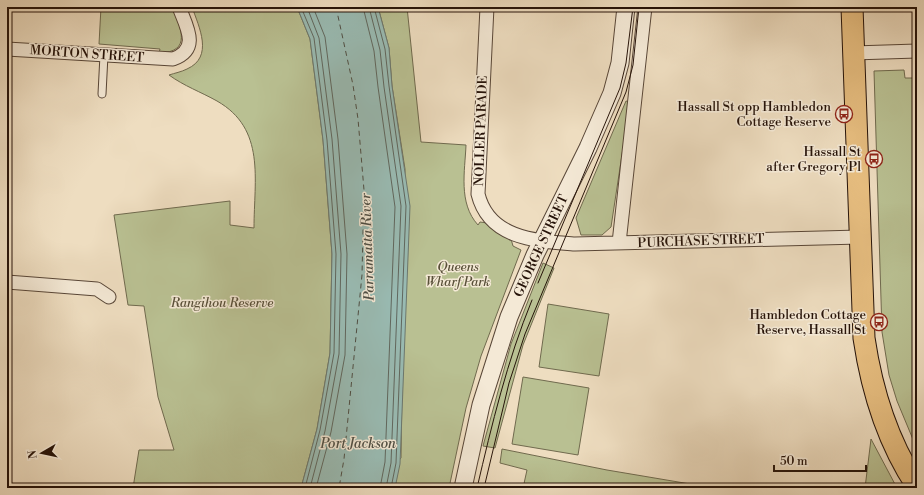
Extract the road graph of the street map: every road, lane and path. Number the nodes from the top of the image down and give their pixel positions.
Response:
1 (179, 7) edge
2 (486, 7) edge
3 (626, 7) edge
4 (645, 7) edge
5 (852, 7) edge
6 (7, 49) edge
7 (917, 51) edge
8 (853, 53) junction
9 (104, 55) junction
10 (102, 94) dead end
11 (860, 237) junction
12 (542, 241) junction
13 (619, 243) junction
14 (7, 282) edge
15 (109, 297) dead end
16 (917, 486) edge
17 (463, 488) edge

1 - 9 street, MORTON STREET
2 - 12 street, NOLLER PARADE
3 - 12 street, GEORGE STREET
4 - 13 street
5 - 8 main road
6 - 9 street, MORTON STREET
7 - 8 street
8 - 11 main road
9 - 10 lane
11 - 13 street, PURCHASE STREET
11 - 16 main road
12 - 13 street, PURCHASE STREET
12 - 17 street, GEORGE STREET
14 - 15 street

